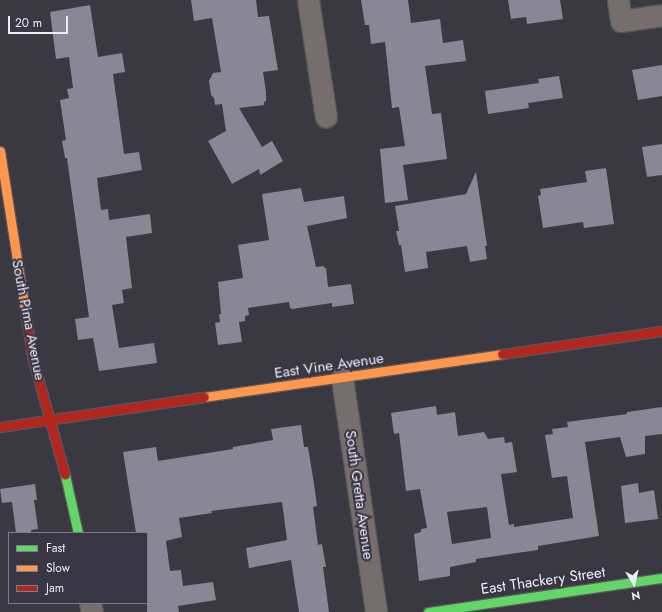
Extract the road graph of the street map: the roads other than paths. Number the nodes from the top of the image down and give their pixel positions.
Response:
1 (308, 0) edge
2 (618, 0) edge
3 (662, 15) edge
4 (326, 117) dead end
5 (0, 151) edge
6 (662, 331) edge
7 (342, 378) junction
8 (50, 420) junction
9 (0, 427) edge
10 (78, 532) edge
11 (662, 578) edge
12 (376, 612) edge
13 (428, 612) edge

1 - 4 street
2 - 3 street
5 - 8 street, South Pima Avenue
6 - 7 street, East Vine Avenue
7 - 8 street, East Vine Avenue
7 - 12 street, South Gretta Avenue
8 - 9 street, East Vine Avenue
8 - 10 street, South Pima Avenue
11 - 13 street, East Thackery Street

